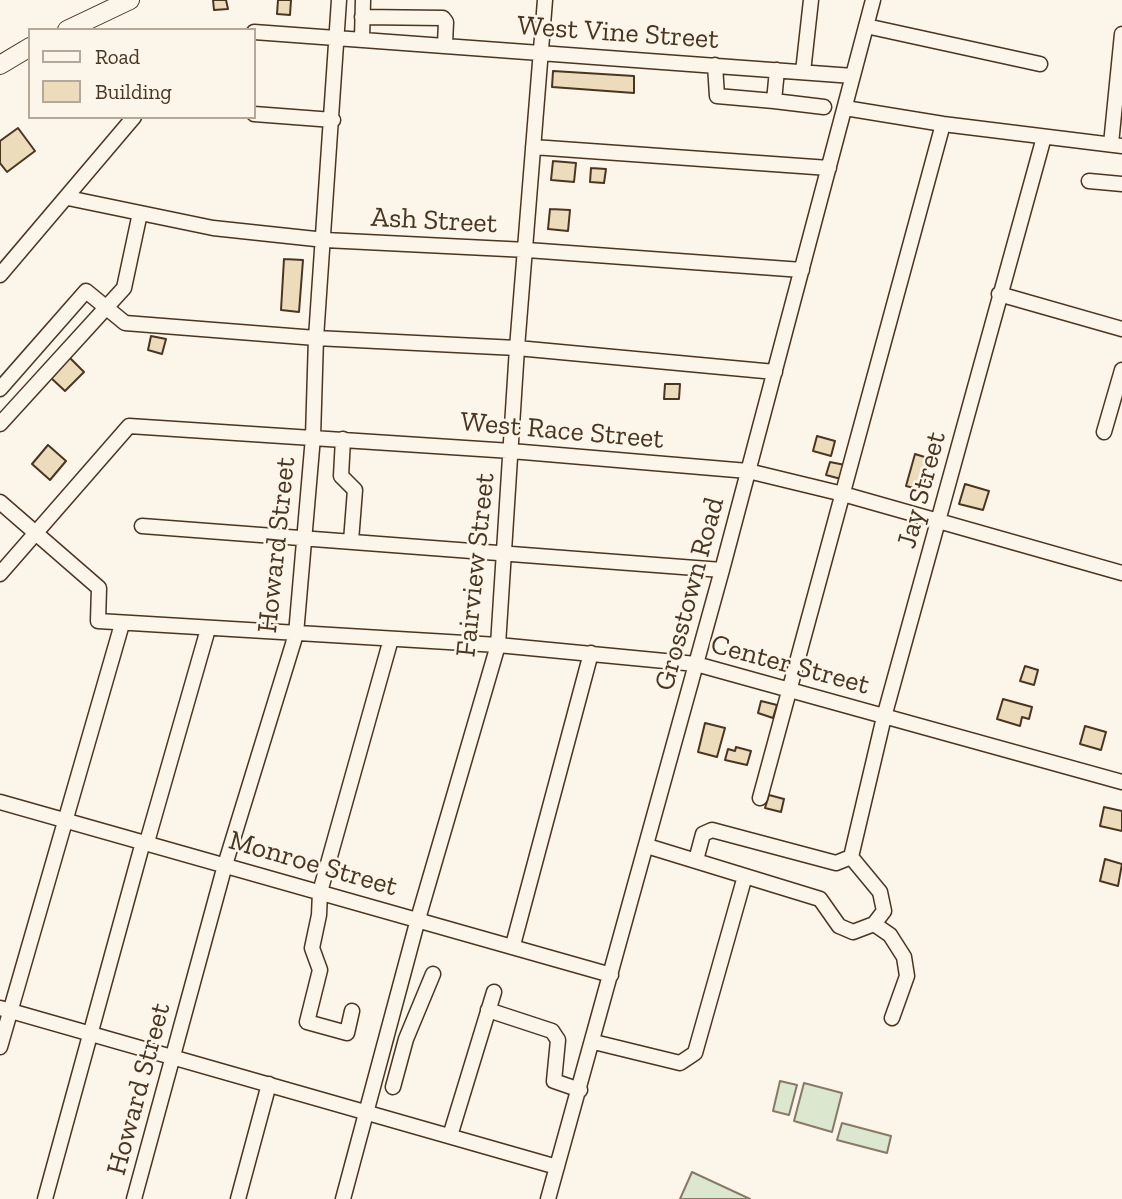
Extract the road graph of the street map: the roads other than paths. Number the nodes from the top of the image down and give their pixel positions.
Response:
1 (130, 0) edge
2 (339, 0) edge
3 (363, 0) edge
4 (545, 0) edge
5 (811, 0) edge
6 (873, 0) edge
7 (362, 17) junction
8 (866, 26) junction
9 (71, 28) edge
10 (256, 32) edge
11 (1122, 34) edge
12 (339, 37) junction
13 (362, 38) junction
14 (445, 44) junction
15 (28, 48) edge
16 (543, 51) junction
17 (1040, 64) dead end
18 (0, 65) edge
19 (715, 65) junction
20 (777, 70) junction
21 (803, 72) junction
22 (853, 76) junction
23 (774, 101) junction
24 (824, 107) dead end
25 (845, 108) junction
26 (256, 114) edge
27 (132, 119) edge
28 (333, 120) junction
29 (943, 124) junction
30 (1044, 137) junction
31 (1116, 145) edge
32 (533, 147) junction
33 (829, 168) junction
34 (1088, 181) dead end
35 (1122, 184) edge
36 (68, 198) junction
37 (140, 212) junction
38 (325, 240) junction
39 (527, 250) junction
40 (802, 270) junction
41 (0, 275) edge
42 (999, 294) junction
43 (106, 306) junction
44 (1122, 329) edge
45 (316, 338) junction
46 (517, 348) junction
47 (1122, 370) edge
48 (775, 372) junction
49 (0, 389) edge
50 (0, 424) edge
51 (1104, 432) dead end
52 (313, 437) junction
53 (343, 439) junction
54 (511, 451) junction
55 (748, 471) junction
56 (843, 494) junction
57 (0, 502) edge
58 (940, 524) junction
59 (142, 526) dead end
60 (34, 534) junction
61 (302, 537) junction
62 (351, 541) junction
63 (504, 552) junction
64 (722, 570) junction
65 (1122, 573) edge
66 (0, 574) edge
67 (122, 624) junction
68 (208, 629) junction
69 (296, 634) junction
70 (391, 639) junction
71 (498, 645) junction
72 (591, 653) junction
73 (696, 664) junction
74 (788, 690) junction
75 (884, 717) junction
76 (1122, 782) edge
77 (760, 798) dead end
78 (0, 802) edge
79 (65, 819) junction
80 (145, 842) junction
81 (647, 846) junction
82 (850, 857) junction
83 (696, 860) junction
84 (225, 865) junction
85 (745, 876) junction
86 (320, 892) junction
87 (418, 919) junction
88 (874, 924) junction
89 (513, 946) junction
90 (433, 974) dead end
91 (611, 975) junction
92 (494, 992) dead end
93 (5, 1010) edge
94 (488, 1010) junction
95 (352, 1011) dead end
96 (892, 1018) dead end
97 (390, 1020) junction
98 (412, 1025) junction
99 (90, 1033) junction
100 (594, 1042) junction
101 (0, 1047) edge
102 (174, 1057) junction
103 (269, 1084) junction
104 (393, 1087) dead end
105 (580, 1090) junction
106 (365, 1111) junction
107 (450, 1136) junction
108 (557, 1167) junction
109 (46, 1199) edge
110 (134, 1199) edge
111 (238, 1199) edge
112 (343, 1199) edge
113 (548, 1199) edge

1 - 9 main road
2 - 12 street, Howard Street
3 - 7 street
4 - 16 street, Fairview Street
5 - 21 street
6 - 8 street, Grosstown Road
7 - 13 street
7 - 14 street
8 - 17 street
8 - 22 street, Grosstown Road
10 - 12 street, West Vine Street
11 - 31 street
12 - 13 street, West Vine Street
12 - 28 street, Howard Street
13 - 14 street, West Vine Street
14 - 16 street, West Vine Street
15 - 18 main road
16 - 19 street, West Vine Street
16 - 32 street, Fairview Street
19 - 20 street, West Vine Street
19 - 23 street
20 - 21 street, West Vine Street
20 - 23 street
21 - 22 street, West Vine Street
22 - 25 street, Grosstown Road
23 - 24 street
25 - 29 street
25 - 33 street, Grosstown Road
26 - 28 street
27 - 36 street
28 - 38 street, Howard Street
29 - 30 street
29 - 56 street
30 - 31 street
30 - 42 street, Jay Street
32 - 33 street
32 - 39 street, Fairview Street
33 - 40 street, Grosstown Road
34 - 35 street
36 - 37 street, Ash Street
36 - 41 street
37 - 38 street, Ash Street
37 - 43 street
38 - 39 street, Ash Street
38 - 45 street, Howard Street
39 - 40 street, Ash Street
39 - 46 street, Fairview Street
40 - 48 street, Grosstown Road
42 - 44 street
42 - 58 street, Jay Street
43 - 45 street
43 - 49 street
43 - 50 street
45 - 46 street
45 - 52 street, Howard Street
46 - 48 street
46 - 54 street, Fairview Street
47 - 51 street
48 - 55 street, Grosstown Road
52 - 53 street, West Race Street
52 - 60 street, West Race Street
52 - 61 street, Howard Street
53 - 54 street, West Race Street
53 - 62 street
54 - 55 street, West Race Street
54 - 63 street, Fairview Street
55 - 56 street, West Race Street
55 - 64 street, Grosstown Road
56 - 58 street, West Race Street
56 - 74 street
57 - 60 street, Center Street
58 - 65 street, West Race Street
58 - 75 street, Jay Street
59 - 61 street
60 - 66 street
60 - 67 street, Center Street
61 - 62 street
61 - 69 street, Howard Street
62 - 63 street
63 - 64 street
63 - 71 street, Fairview Street
64 - 73 street, Grosstown Road
67 - 68 street, Center Street
67 - 79 street
68 - 69 street, Center Street
68 - 80 street
69 - 70 street, Center Street
69 - 84 street, Howard Street
70 - 71 street, Center Street
70 - 86 street
71 - 72 street, Center Street
71 - 87 street, Fairview Street
72 - 73 street, Center Street
72 - 89 street
73 - 74 street, Center Street
73 - 81 street, Grosstown Road
74 - 75 street, Center Street
74 - 77 street
75 - 76 street, Center Street
75 - 82 street, Jay Street
78 - 79 street, Monroe Street
79 - 80 street, Monroe Street
79 - 93 street
80 - 84 street, Monroe Street
80 - 99 street
81 - 83 street
81 - 91 street, Grosstown Road
82 - 83 street
82 - 88 street
83 - 85 street
84 - 86 street, Monroe Street
84 - 102 street, Howard Street
85 - 88 street
85 - 100 street
86 - 87 street, Monroe Street
86 - 95 street
87 - 89 street, Monroe Street
87 - 97 street, Fairview Street
88 - 96 street
89 - 91 street, Monroe Street
90 - 98 street
91 - 100 street, Grosstown Road
92 - 94 street
93 - 99 street
93 - 101 street
94 - 105 street
94 - 107 street
97 - 98 street
97 - 106 street, Fairview Street
98 - 104 street
99 - 102 street
99 - 109 street
100 - 105 street, Grosstown Road
102 - 103 street
102 - 110 street, Howard Street
103 - 106 street
103 - 111 street
105 - 108 street, Grosstown Road
106 - 107 street
106 - 112 street, Fairview Street
107 - 108 street
108 - 113 street, Grosstown Road

